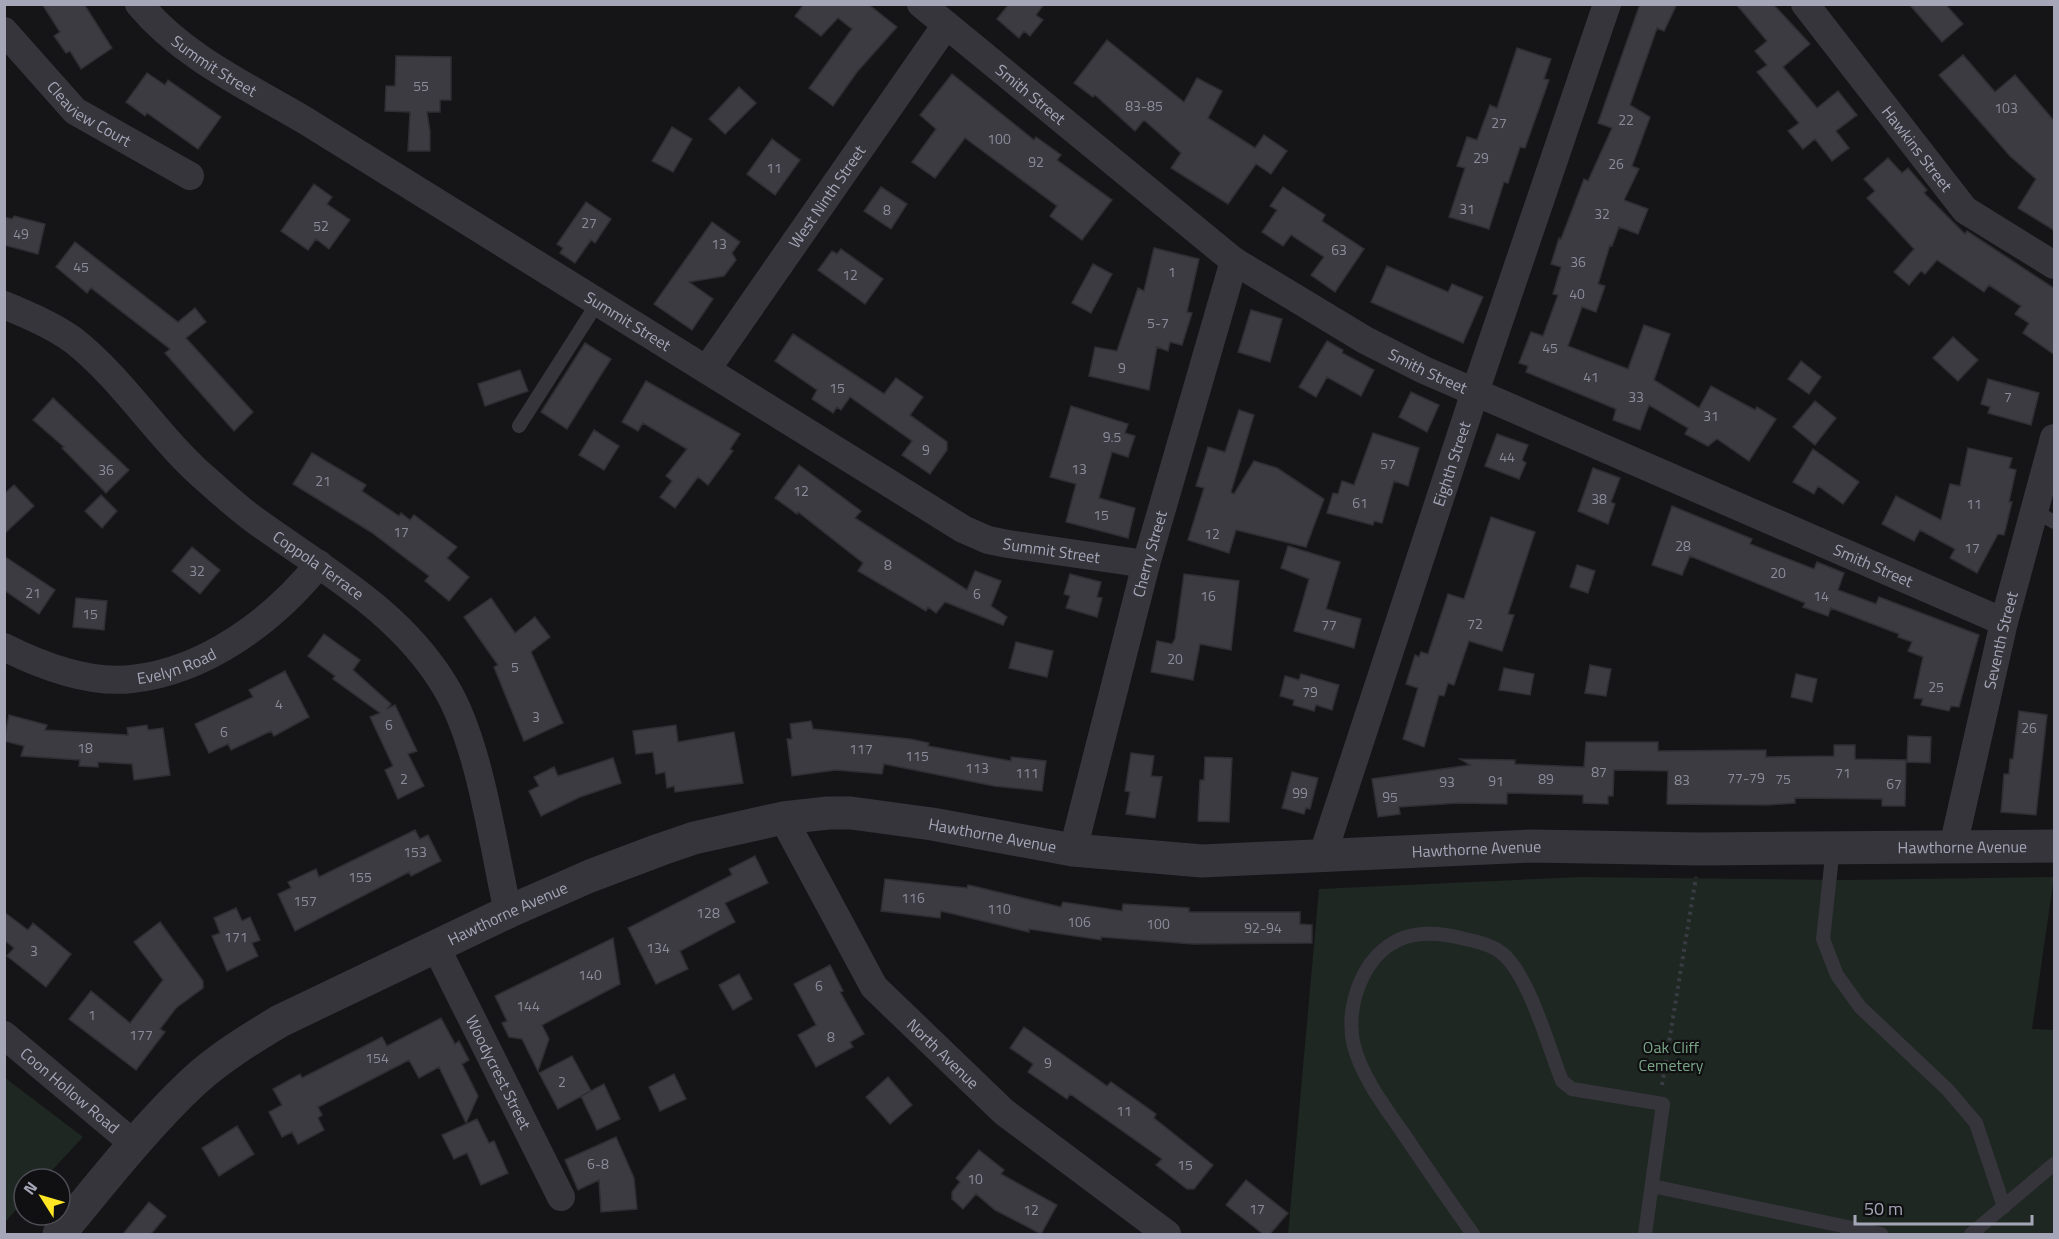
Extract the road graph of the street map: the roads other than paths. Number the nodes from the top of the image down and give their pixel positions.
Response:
1 (139, 4) edge
2 (921, 4) edge
3 (1607, 4) edge
4 (1805, 4) edge
5 (946, 25) junction
6 (4, 31) edge
7 (190, 176) dead end
8 (1234, 261) junction
9 (2055, 265) edge
10 (598, 302) junction
11 (4, 305) edge
12 (707, 369) junction
13 (1475, 392) junction
14 (519, 426) dead end
15 (2055, 438) edge
16 (2045, 516) edge
17 (319, 564) junction
18 (1146, 564) junction
19 (2004, 622) junction
20 (4, 647) edge
21 (783, 818) junction
22 (2055, 846) edge
23 (1953, 847) junction
24 (1833, 848) junction
25 (1073, 850) junction
26 (1322, 857) junction
27 (508, 912) junction
28 (436, 947) junction
29 (4, 1035) edge
30 (134, 1144) junction
31 (2055, 1164) edge
32 (1652, 1186) junction
33 (561, 1197) dead end
34 (2004, 1208) junction
35 (59, 1234) edge
36 (1167, 1234) edge
37 (1473, 1234) edge
38 (1645, 1234) edge
39 (1881, 1234) edge
40 (1971, 1234) edge

1 - 10 street, Summit Street
2 - 5 street, Smith Street
3 - 13 street, Eighth Street
4 - 9 street, Hawkins Street
5 - 8 street, Smith Street
5 - 12 street, West Ninth Street
6 - 7 street, Cleaview Court
8 - 13 street, Smith Street
8 - 18 street, Cherry Street
10 - 12 street, Summit Street
10 - 14 lane
11 - 17 street, Coppola Terrace
12 - 18 street, Summit Street
13 - 19 street, Smith Street
13 - 26 street, Eighth Street
15 - 16 street, Seventh Street
16 - 19 street, Seventh Street
17 - 20 street, Evelyn Road
17 - 27 street, Coppola Terrace
18 - 25 street, Cherry Street
19 - 23 street, Seventh Street
21 - 25 street, Hawthorne Avenue
21 - 27 street, Hawthorne Avenue
21 - 36 street, North Avenue
22 - 23 street, Hawthorne Avenue
23 - 24 street, Hawthorne Avenue
24 - 26 street, Hawthorne Avenue
24 - 34 lane
25 - 26 street, Hawthorne Avenue
27 - 28 street, Hawthorne Avenue
28 - 30 street, Hawthorne Avenue
28 - 33 street, Woodycrest Street
29 - 30 street, Coon Hollow Road
30 - 35 street, Hawthorne Avenue
31 - 34 lane
32 - 37 lane
32 - 38 lane
32 - 39 lane
34 - 40 lane

